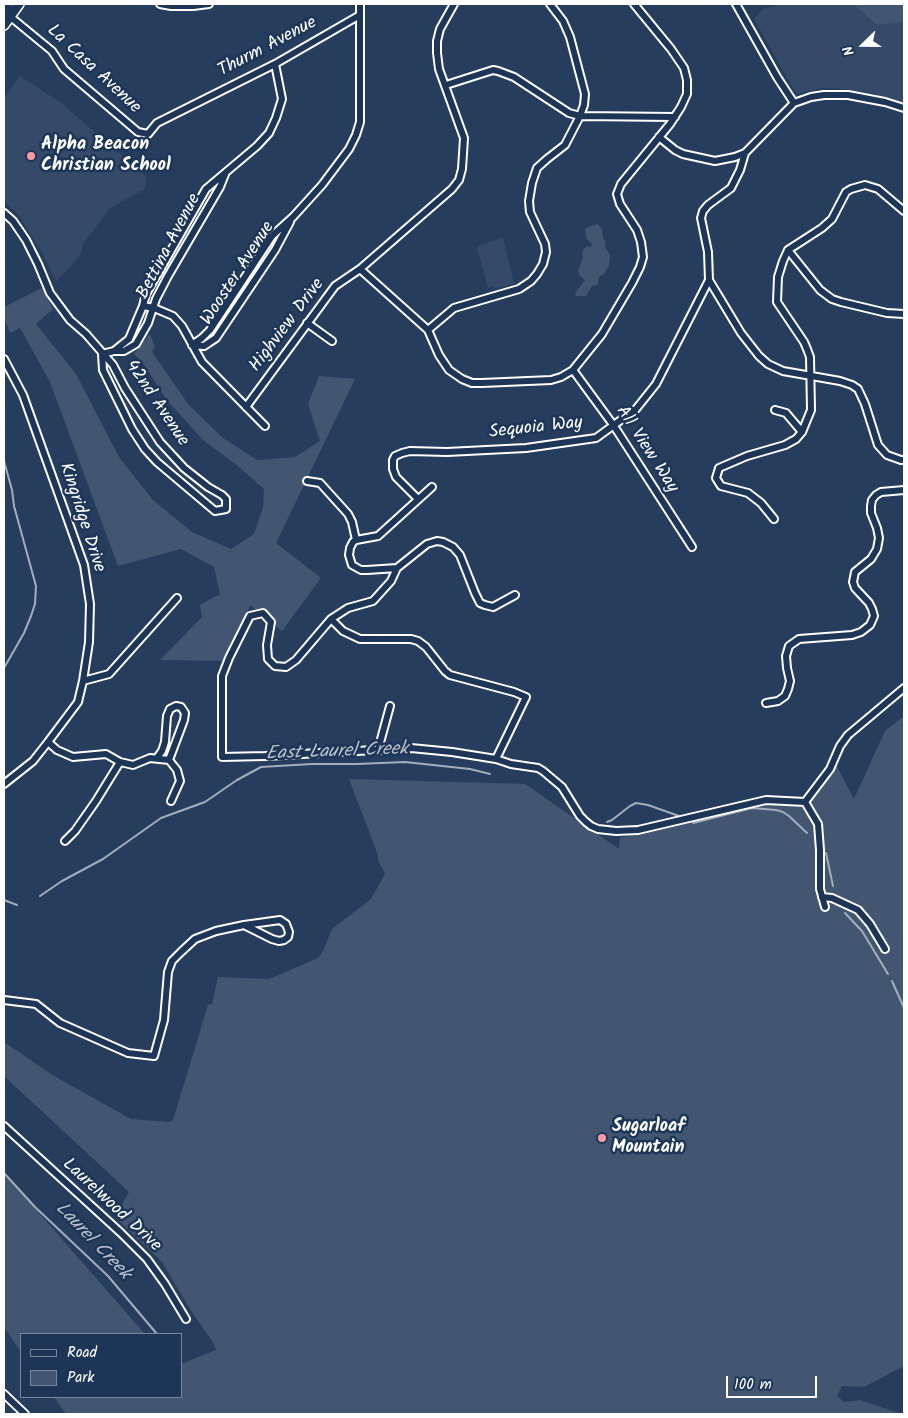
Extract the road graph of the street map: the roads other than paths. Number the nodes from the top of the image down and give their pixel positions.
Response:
1 (8, 4) edge
2 (19, 4) edge
3 (160, 4) edge
4 (209, 4) edge
5 (360, 4) edge
6 (454, 4) edge
7 (550, 4) edge
8 (634, 4) edge
9 (736, 4) edge
10 (6, 12) edge
11 (360, 15) junction
12 (4, 25) edge
13 (275, 64) junction
14 (446, 85) junction
15 (794, 103) junction
16 (190, 105) joint
17 (904, 108) edge
18 (580, 116) junction
19 (675, 117) junction
20 (659, 137) junction
21 (745, 153) junction
22 (227, 170) junction
23 (904, 211) edge
24 (4, 213) edge
25 (293, 216) junction
26 (788, 250) junction
27 (360, 269) junction
28 (709, 280) junction
29 (143, 306) junction
30 (154, 308) junction
31 (904, 314) edge
32 (307, 323) junction
33 (428, 330) junction
34 (332, 341) dead end
35 (192, 346) junction
36 (114, 351) junction
37 (102, 354) junction
38 (4, 359) edge
39 (573, 370) junction
40 (810, 376) junction
41 (246, 407) junction
42 (775, 410) dead end
43 (265, 426) dead end
44 (614, 426) junction
45 (802, 432) junction
46 (904, 460) edge
47 (307, 481) dead end
48 (432, 487) dead end
49 (904, 490) edge
50 (418, 499) junction
51 (774, 519) dead end
52 (356, 540) junction
53 (692, 547) dead end
54 (396, 568) junction
55 (515, 595) dead end
56 (177, 598) dead end
57 (331, 619) junction
58 (83, 681) junction
59 (904, 688) edge
60 (766, 703) dead end
61 (390, 706) dead end
62 (48, 742) junction
63 (378, 750) junction
64 (157, 758) junction
65 (169, 760) junction
66 (496, 760) junction
67 (120, 762) junction
68 (4, 784) edge
69 (171, 801) dead end
70 (805, 802) junction
71 (65, 841) dead end
72 (822, 897) junction
73 (825, 906) dead end
74 (244, 925) junction
75 (885, 949) dead end
76 (4, 1000) edge
77 (4, 1126) edge
78 (186, 1318) dead end
79 (4, 1394) edge
80 (25, 1414) edge

1 - 10 main road
2 - 10 main road
3 - 4 street
5 - 11 street, Wooster Avenue
6 - 14 street, Highview Drive
7 - 18 street
8 - 19 street
9 - 15 street
10 - 12 main road
10 - 16 street, La Casa Avenue
11 - 13 street, Thurm Avenue
11 - 25 street, Wooster Avenue
13 - 16 street, Thurm Avenue
13 - 22 street, Bettina Avenue
14 - 18 street
14 - 27 street, Highview Drive
15 - 17 street
15 - 21 street
18 - 19 street
18 - 33 street
19 - 20 street
20 - 21 street
20 - 39 street
21 - 28 street
22 - 29 street, Bettina Avenue
22 - 30 street, Bettina Avenue
23 - 26 street
24 - 37 street, 42nd Avenue
25 - 35 street, Wooster Avenue
25 - 35 street, Wooster Avenue
26 - 31 street
26 - 40 street
27 - 32 street, Highview Drive
27 - 33 street
28 - 40 street
28 - 44 street, Sequoia Way
29 - 30 street
29 - 36 street, Bettina Avenue
30 - 35 street
30 - 36 street, Bettina Avenue
32 - 34 street
32 - 41 street, Highview Drive
33 - 39 street
35 - 41 street
36 - 37 street, Bettina Avenue
37 - 37 street, 42nd Avenue
38 - 58 street, Kingridge Drive
39 - 44 street, All View Way
40 - 45 street
40 - 46 street
41 - 43 street
42 - 45 street
44 - 50 street, Sequoia Way
44 - 53 street, All View Way
45 - 51 street
47 - 52 street
48 - 50 street
49 - 60 street
50 - 52 street
52 - 54 street
54 - 55 street
54 - 57 street
56 - 58 street
57 - 63 street
57 - 66 street
58 - 62 street, Kingridge Drive
59 - 70 street
61 - 63 street
62 - 67 street
62 - 68 street, Kingridge Drive
63 - 66 street
64 - 65 street
64 - 65 street
64 - 67 street
65 - 69 street
66 - 70 street
67 - 71 street
70 - 72 street
72 - 73 street
72 - 75 street
74 - 74 street
74 - 76 street
77 - 78 street, Laurelwood Drive
79 - 80 street

